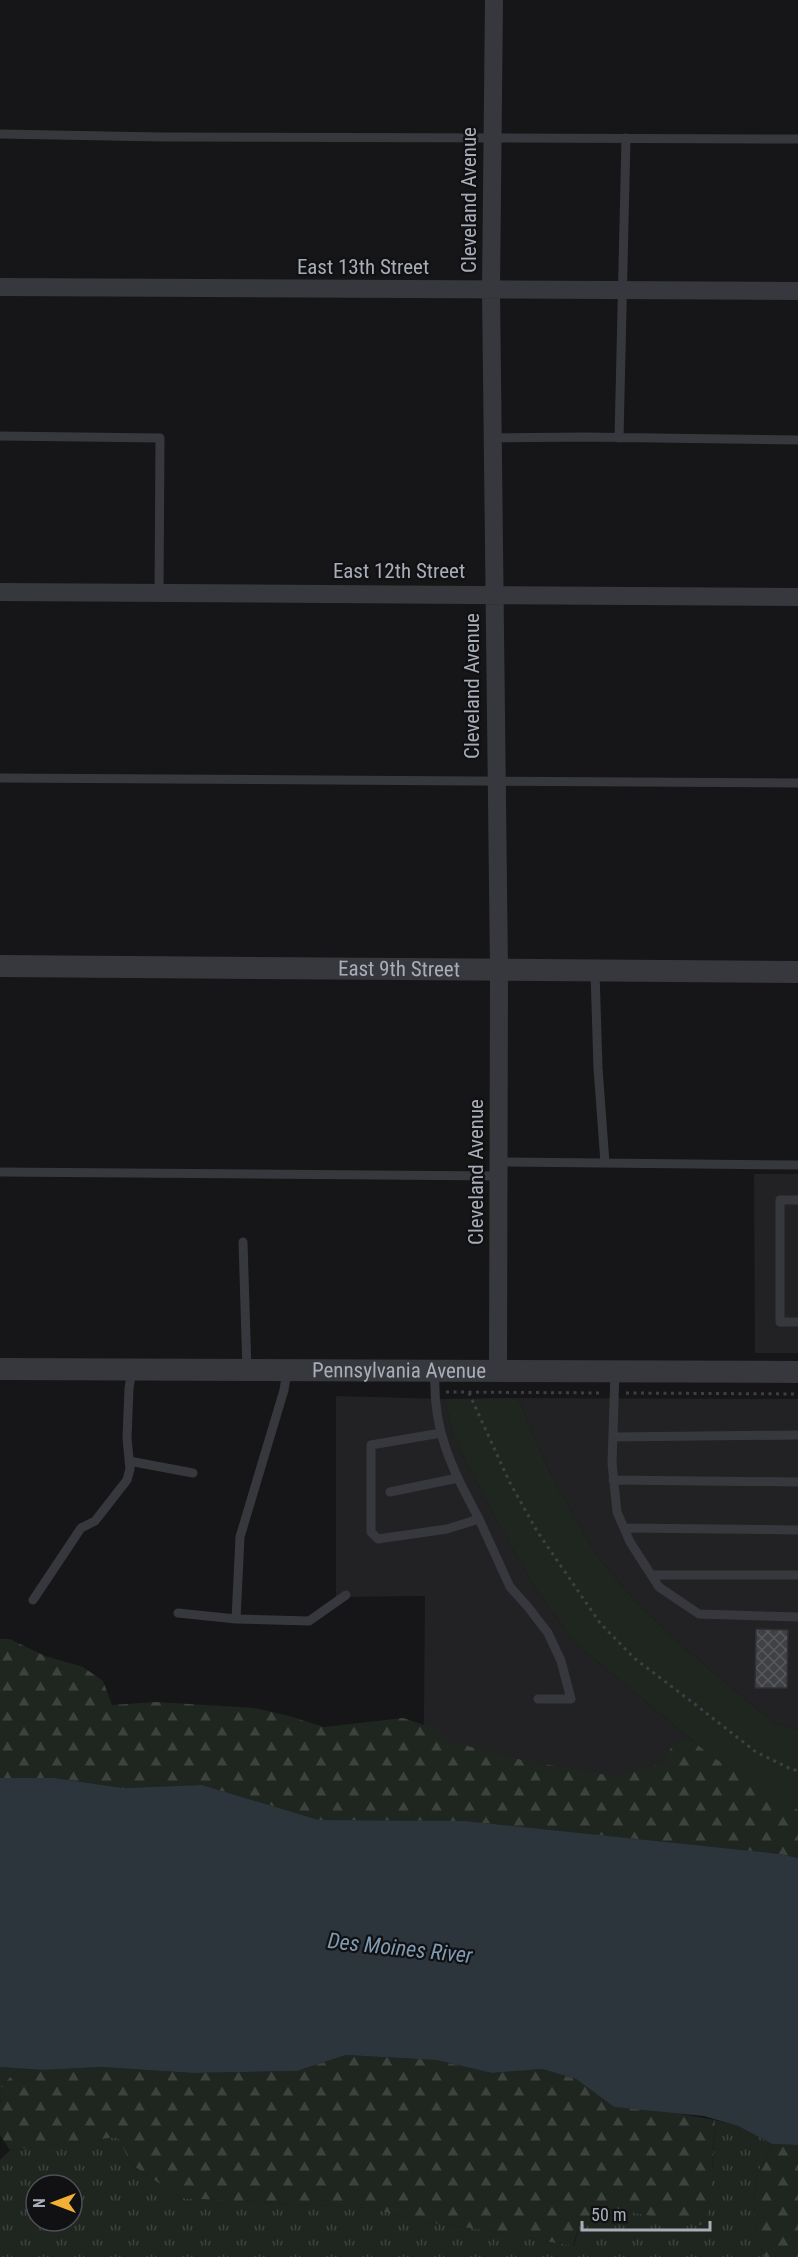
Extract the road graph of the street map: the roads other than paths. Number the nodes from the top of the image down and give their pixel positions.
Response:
1 (494, 0) edge
2 (0, 134) edge
3 (626, 138) junction
4 (492, 139) junction
5 (798, 139) edge
6 (0, 287) edge
7 (491, 290) junction
8 (624, 290) junction
9 (798, 291) edge
10 (0, 436) edge
11 (493, 438) junction
12 (620, 438) junction
13 (798, 440) edge
14 (0, 592) edge
15 (159, 592) junction
16 (494, 594) junction
17 (798, 597) edge
18 (0, 778) edge
19 (495, 782) junction
20 (798, 783) edge
21 (0, 966) edge
22 (498, 971) junction
23 (595, 972) junction
24 (798, 972) edge
25 (605, 1163) junction
26 (798, 1165) edge
27 (499, 1169) junction
28 (0, 1172) edge
29 (798, 1200) edge
30 (243, 1242) dead end
31 (798, 1322) edge
32 (0, 1369) edge
33 (132, 1370) junction
34 (247, 1371) junction
35 (287, 1371) junction
36 (435, 1371) junction
37 (498, 1372) junction
38 (798, 1372) edge
39 (614, 1383) junction
40 (441, 1433) junction
41 (798, 1435) edge
42 (613, 1437) junction
43 (129, 1461) junction
44 (193, 1473) dead end
45 (458, 1478) junction
46 (614, 1480) junction
47 (798, 1482) edge
48 (390, 1492) dead end
49 (480, 1519) junction
50 (624, 1528) junction
51 (798, 1530) edge
52 (651, 1575) junction
53 (798, 1575) edge
54 (346, 1595) dead end
55 (33, 1600) dead end
56 (178, 1613) dead end
57 (798, 1617) edge
58 (237, 1618) junction
59 (538, 1699) dead end

1 - 4 street, Cleveland Avenue
2 - 4 lane
3 - 4 lane
3 - 5 lane
3 - 8 lane
4 - 7 street, Cleveland Avenue
6 - 7 street, East 13th Street
7 - 8 street, East 13th Street
7 - 11 street, Cleveland Avenue
8 - 9 street, East 13th Street
8 - 12 lane
10 - 15 lane
11 - 12 lane
11 - 16 street, Cleveland Avenue
12 - 13 lane
14 - 15 street, East 12th Street
15 - 16 street, East 12th Street
16 - 17 street, East 12th Street
16 - 19 street, Cleveland Avenue
18 - 19 lane
19 - 20 lane
19 - 22 street, Cleveland Avenue
21 - 22 street, East 9th Street
22 - 23 street, East 9th Street
22 - 27 street, Cleveland Avenue
23 - 24 street, East 9th Street
23 - 25 lane
25 - 26 lane
25 - 27 lane
27 - 28 lane
27 - 37 street, Cleveland Avenue
29 - 31 lane
30 - 34 lane
32 - 33 street, Pennsylvania Avenue
33 - 34 street, Pennsylvania Avenue
33 - 43 lane
34 - 35 street, Pennsylvania Avenue
35 - 36 street, Pennsylvania Avenue
35 - 58 lane
36 - 37 street, Pennsylvania Avenue
36 - 40 lane
37 - 39 street, Pennsylvania Avenue
38 - 39 street, Pennsylvania Avenue
39 - 42 lane
40 - 45 lane
40 - 49 lane
41 - 42 lane
42 - 46 lane
43 - 44 lane
43 - 55 lane
45 - 48 lane
45 - 49 lane
46 - 47 lane
46 - 50 lane
49 - 59 lane
50 - 51 lane
50 - 52 lane
52 - 53 lane
52 - 57 lane
54 - 58 lane
56 - 58 lane

